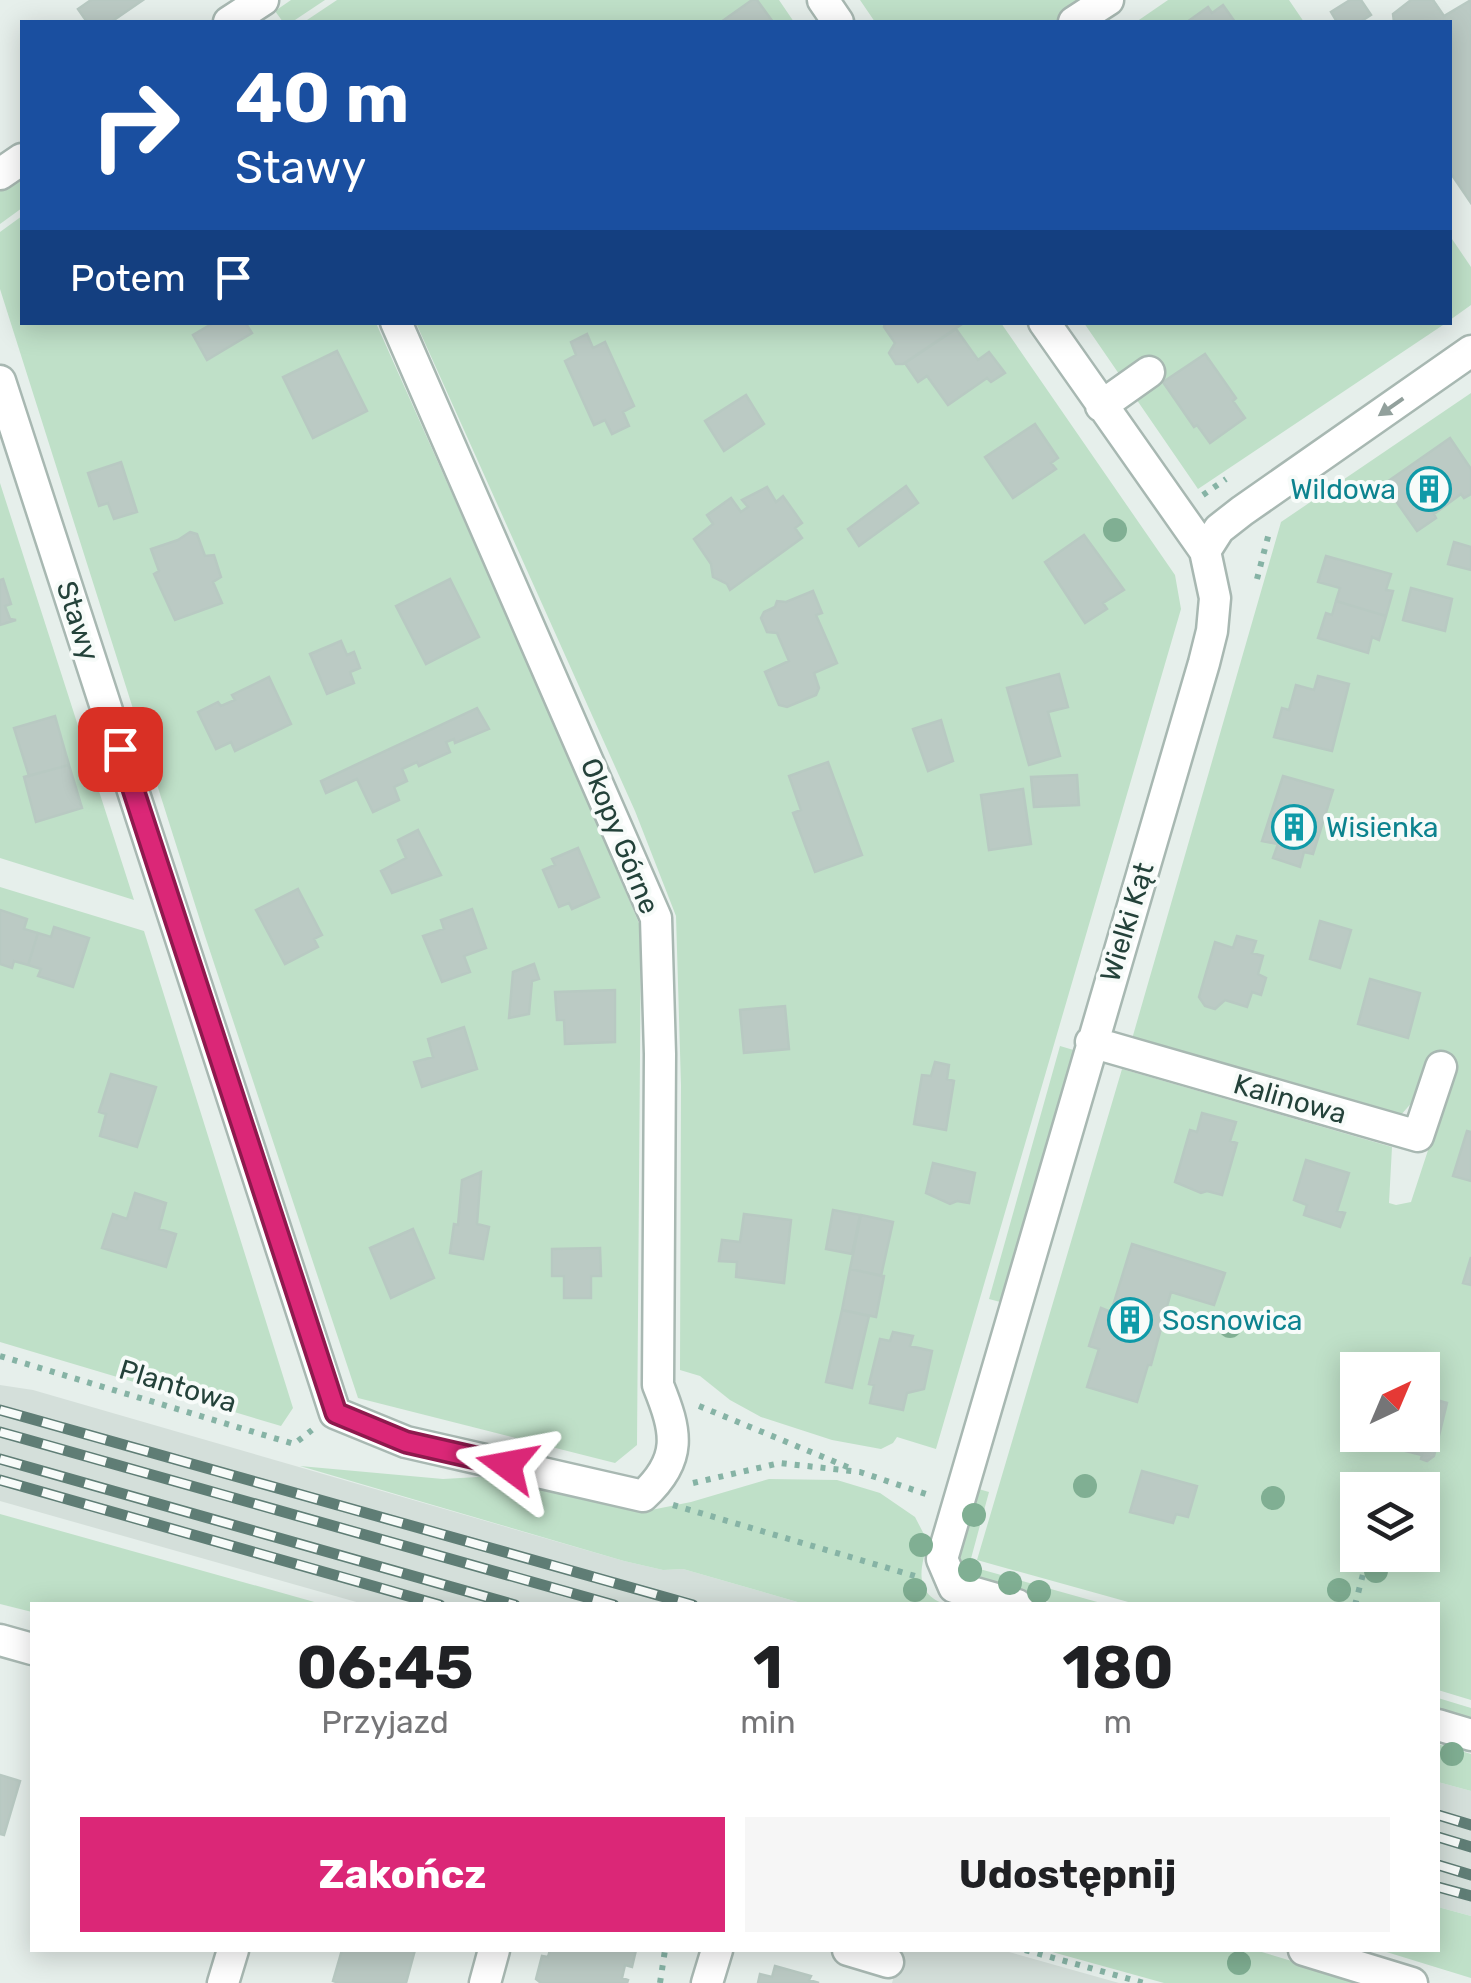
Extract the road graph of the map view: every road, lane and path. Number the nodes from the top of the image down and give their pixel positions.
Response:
1 (1108, 0) edge
2 (261, 9) edge
3 (234, 20) edge
4 (1077, 20) edge
5 (397, 325) edge
6 (1046, 325) edge
7 (1471, 351) edge
8 (1149, 372) dead end
9 (0, 381) edge
10 (1101, 406) junction
11 (1230, 477) dead end
12 (1197, 499) dead end
13 (1274, 517) dead end
14 (1205, 551) junction
15 (1257, 579) dead end
16 (1091, 1042) junction
17 (1440, 1067) dead end
18 (0, 1356) edge
19 (658, 1385) junction
20 (336, 1413) junction
21 (860, 1472) junction
22 (643, 1496) junction
23 (958, 1504) junction
24 (1364, 1572) edge
25 (948, 1573) junction
26 (1011, 1602) edge
27 (1356, 1602) edge
28 (0, 1640) edge
29 (30, 1648) edge
30 (1440, 1726) edge
31 (1471, 1734) edge
32 (232, 1952) edge
33 (493, 1952) edge
34 (665, 1952) edge
35 (716, 1952) edge
36 (855, 1952) edge
37 (1032, 1952) edge
38 (1311, 1952) edge
39 (888, 1962) dead end
40 (223, 1983) edge
41 (485, 1983) edge
42 (660, 1983) edge
43 (708, 1983) edge
44 (1144, 1983) edge
45 (1412, 1983) edge

1 - 4 street
2 - 3 street
5 - 19 street, Okopy Górne
6 - 10 street, Wielki Kąt
7 -> 14 street
8 - 10 street
9 - 20 street, Stawy
10 - 14 street, Wielki Kąt
11 - 12 path
13 - 15 path
14 - 16 street, Wielki Kąt
16 - 17 street, Kalinowa
16 - 23 street, Wielki Kąt
18 - 20 path, Plantowa
19 - 21 path
19 - 22 street, Okopy Górne
20 - 22 street
21 - 22 path
21 - 23 path
22 - 25 path
23 - 25 street, Wielki Kąt
24 - 27 path
25 - 26 street
28 - 29 street
30 - 31 street
32 - 40 street
33 - 41 street
34 - 42 path
35 - 43 street
36 - 39 street
37 - 44 path
38 - 45 street

